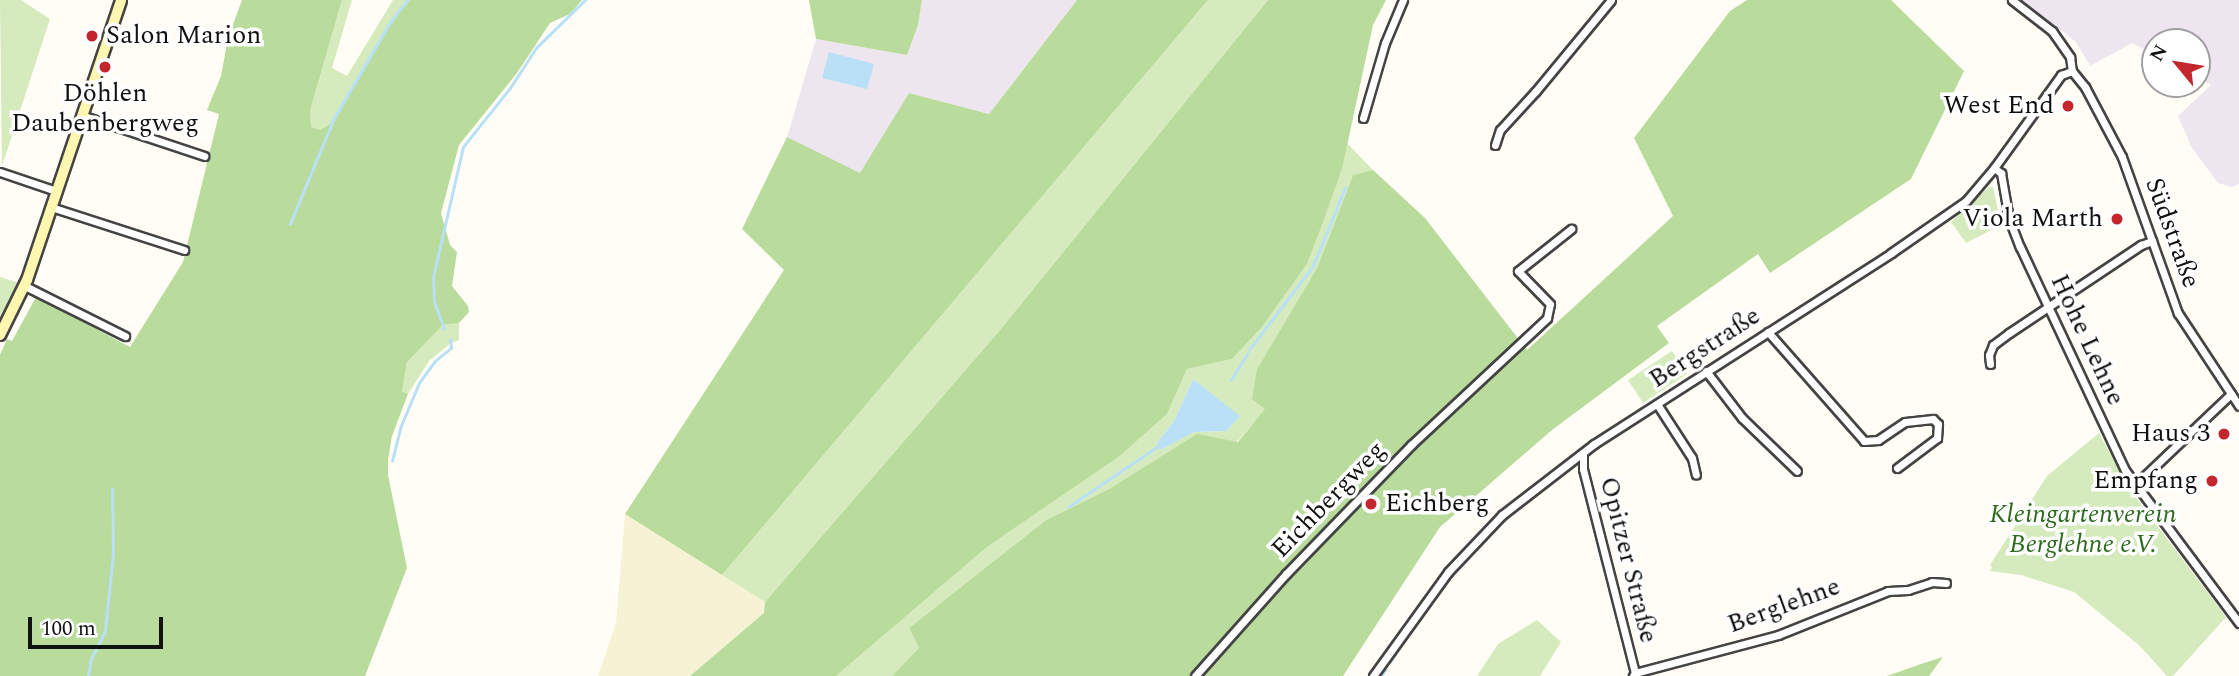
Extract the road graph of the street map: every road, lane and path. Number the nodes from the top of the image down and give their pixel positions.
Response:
1 (121, 0) edge
2 (1404, 0) edge
3 (1611, 0) edge
4 (2011, 0) edge
5 (2072, 71) junction
6 (81, 115) junction
7 (1363, 118) dead end
8 (1495, 145) dead end
9 (204, 156) dead end
10 (1994, 168) junction
11 (0, 172) edge
12 (56, 191) junction
13 (51, 207) junction
14 (1571, 229) dead end
15 (2152, 241) junction
16 (184, 250) dead end
17 (25, 286) junction
18 (2049, 306) junction
19 (1768, 331) junction
20 (0, 335) edge
21 (125, 336) dead end
22 (1990, 364) dead end
23 (1706, 371) junction
24 (2231, 394) junction
25 (1657, 404) junction
26 (2239, 406) edge
27 (1583, 453) junction
28 (1897, 468) dead end
29 (1797, 471) dead end
30 (1696, 475) dead end
31 (2136, 484) junction
32 (1946, 583) dead end
33 (2239, 623) edge
34 (1634, 674) edge
35 (1195, 676) edge
36 (1373, 676) edge

1 - 6 street
2 - 7 street
3 - 8 street
4 - 5 street, Südstraße
5 - 10 street, Bergstraße
5 - 15 street, Südstraße
6 - 9 street
6 - 12 street
10 - 18 street, Hohe Lehne
10 - 19 street, Bergstraße
11 - 12 street
12 - 13 street
13 - 16 street
13 - 17 street
14 - 35 street, Eichbergweg
15 - 18 street
15 - 24 street, Südstraße
17 - 20 street
17 - 21 street
18 - 22 street
18 - 31 street, Hohe Lehne
19 - 23 street, Bergstraße
19 - 28 street
23 - 25 street, Bergstraße
23 - 29 street
24 - 26 street, Südstraße
24 - 31 street
25 - 27 street, Bergstraße
25 - 30 street
27 - 34 street, Opitzer Straße
27 - 36 street, Bergstraße
31 - 33 street, Hohe Lehne
32 - 34 street, Berglehne

